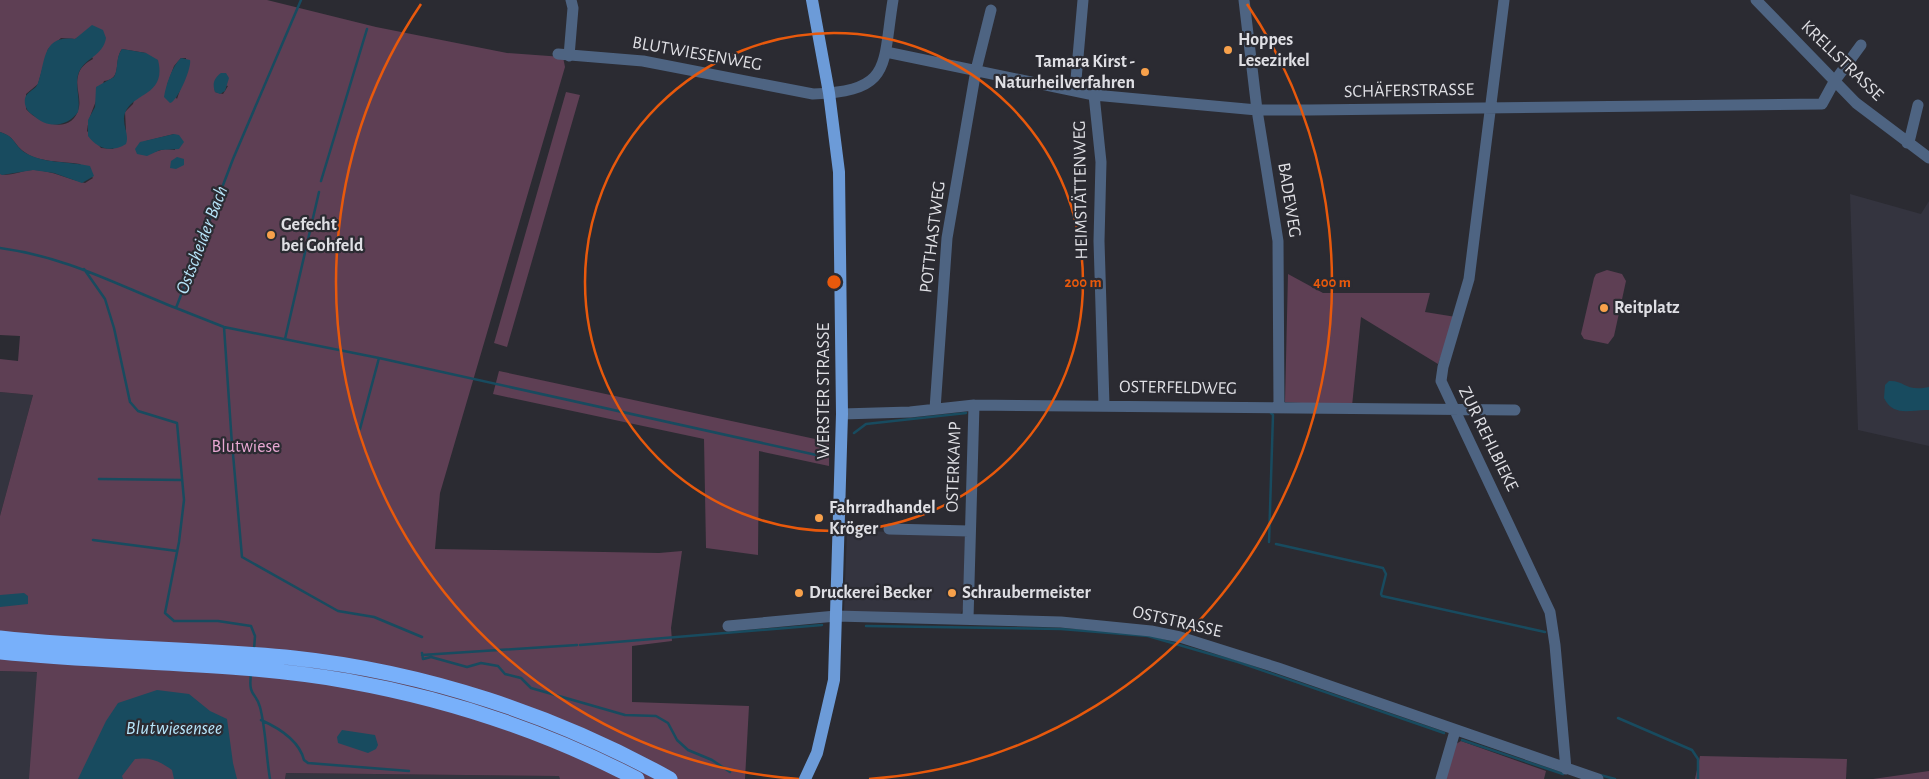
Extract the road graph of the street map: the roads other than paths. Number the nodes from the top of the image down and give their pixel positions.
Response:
1 (571, 0) edge
2 (812, 0) edge
3 (893, 0) edge
4 (1083, 0) edge
5 (1244, 0) edge
6 (1504, 0) edge
7 (1756, 0) edge
8 (991, 10) dead end
9 (1862, 45) dead end
10 (886, 52) junction
11 (976, 70) junction
12 (1834, 82) junction
13 (1075, 91) junction
14 (829, 93) junction
15 (1094, 95) junction
16 (1918, 105) dead end
17 (1490, 108) junction
18 (1257, 110) junction
19 (1907, 144) junction
20 (1929, 158) edge
21 (974, 405) junction
22 (1104, 405) junction
23 (1279, 407) junction
24 (935, 409) junction
25 (1454, 410) junction
26 (1514, 410) dead end
27 (842, 414) junction
28 (890, 529) dead end
29 (969, 531) junction
30 (836, 616) junction
31 (968, 619) junction
32 (728, 626) dead end
33 (0, 638) edge
34 (0, 652) edge
35 (265, 663) junction
36 (1455, 730) junction
37 (1566, 768) junction
38 (637, 779) edge
39 (670, 779) edge
40 (805, 779) edge
41 (1441, 779) edge
42 (1598, 779) edge

1 - 14 street, BLUTWIESENWEG
2 - 14 main road, WERSTER STRASSE
3 - 10 street, BLUTWIESENWEG
4 - 13 street
5 - 18 street, BADEWEG
6 - 17 street, ZUR REHLBIEKE
7 - 12 street, KRELLSTRASSE
8 - 11 street
9 - 12 street
10 - 11 street, SCHÄFERSTRASSE
10 - 14 street, BLUTWIESENWEG
11 - 13 street, SCHÄFERSTRASSE
11 - 24 street, POTTHASTWEG
12 - 17 street, SCHÄFERSTRASSE
12 - 19 street, KRELLSTRASSE
13 - 15 street, SCHÄFERSTRASSE
14 - 27 main road, WERSTER STRASSE
15 - 18 street, SCHÄFERSTRASSE
15 - 22 street, HEIMSTÄTTENWEG
16 - 19 street
17 - 18 street, SCHÄFERSTRASSE
17 - 25 street, ZUR REHLBIEKE
18 - 23 street, BADEWEG
19 - 20 street, KRELLSTRASSE
21 - 22 street, OSTERFELDWEG
21 - 24 street, OSTERFELDWEG
21 - 29 street, OSTERKAMP
22 - 23 street, OSTERFELDWEG
23 - 25 street, OSTERFELDWEG
24 - 27 street, OSTERFELDWEG
25 - 26 street, OSTERFELDWEG
25 - 37 street, ZUR REHLBIEKE
27 - 30 main road, WERSTER STRASSE
28 - 29 street, OSTERKAMP
29 - 31 street, OSTERKAMP
30 - 31 street, OSTSTRASSE
30 - 32 street, OSTSTRASSE
30 - 40 main road, WERSTER STRASSE
31 - 36 street, OSTSTRASSE
33 - 35 highway
34 - 35 highway
35 - 38 highway
35 - 39 highway
36 - 37 street, OSTSTRASSE
36 - 41 street
37 - 42 street, OSTSTRASSE

